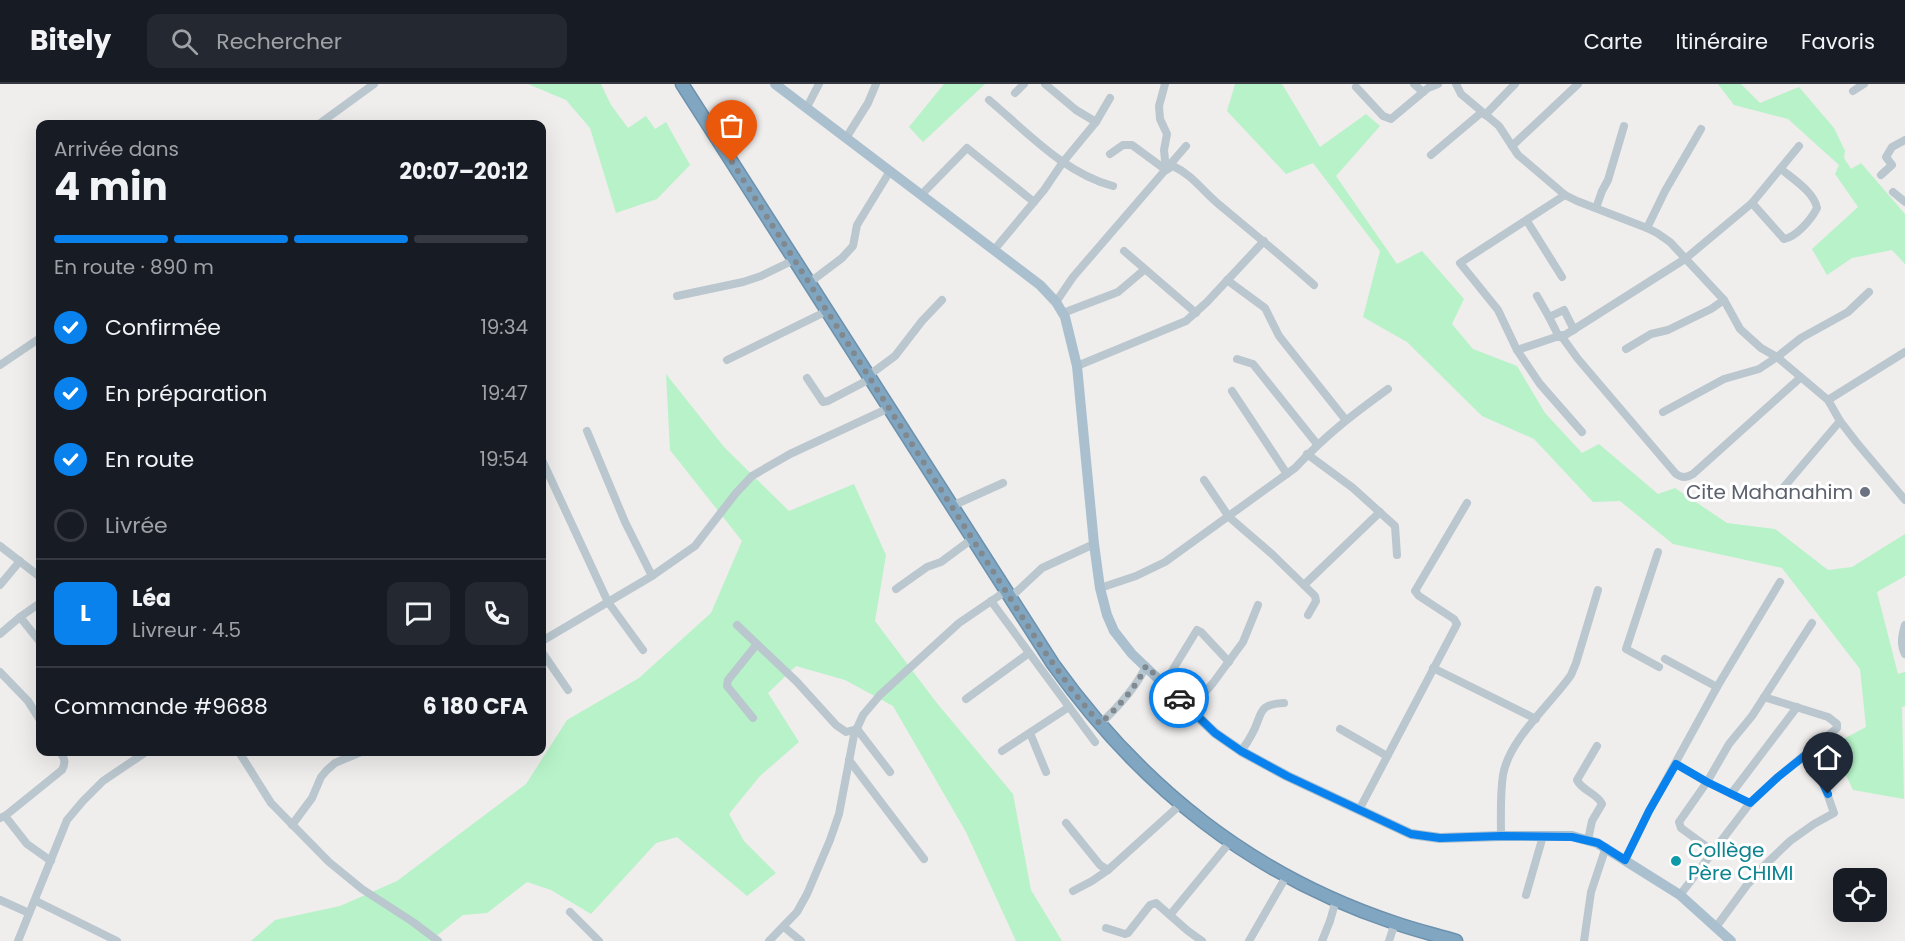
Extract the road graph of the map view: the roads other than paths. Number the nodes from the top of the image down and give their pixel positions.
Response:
1 (374, 84) edge
2 (682, 84) edge
3 (775, 84) edge
4 (819, 84) edge
5 (876, 84) edge
6 (1024, 84) edge
7 (1045, 84) edge
8 (1165, 84) edge
9 (1414, 84) edge
10 (1438, 84) edge
11 (1515, 84) edge
12 (1578, 84) edge
13 (1864, 84) edge
14 (1453, 85) edge
15 (1356, 87) dead end
16 (1853, 91) dead end
17 (1423, 92) junction
18 (1015, 93) dead end
19 (1110, 98) dead end
20 (989, 100) dead end
21 (807, 107) junction
22 (1483, 113) junction
23 (325, 120) edge
24 (1096, 122) junction
25 (1624, 126) dead end
26 (1701, 129) dead end
27 (846, 138) junction
28 (1905, 140) edge
29 (1186, 146) dead end
30 (1512, 146) junction
31 (1799, 146) dead end
32 (1110, 154) dead end
33 (1431, 155) dead end
34 (1063, 162) junction
35 (1781, 169) junction
36 (1166, 170) junction
37 (890, 171) junction
38 (1881, 175) dead end
39 (1113, 186) dead end
40 (1893, 192) dead end
41 (921, 195) junction
42 (1565, 195) junction
43 (1034, 202) junction
44 (1905, 202) edge
45 (1752, 203) junction
46 (1596, 208) junction
47 (1527, 221) junction
48 (1647, 228) junction
49 (1264, 241) junction
50 (994, 250) junction
51 (1124, 251) dead end
52 (1685, 259) junction
53 (794, 260) junction
54 (1144, 270) junction
55 (1562, 277) dead end
56 (1227, 280) junction
57 (810, 283) junction
58 (1314, 285) dead end
59 (1869, 292) dead end
60 (677, 296) dead end
61 (1537, 296) dead end
62 (942, 300) dead end
63 (1724, 300) junction
64 (1056, 302) junction
65 (827, 311) junction
66 (1063, 313) junction
67 (1196, 313) junction
68 (1549, 317) junction
69 (1574, 330) junction
70 (1561, 336) junction
71 (36, 341) edge
72 (1626, 349) dead end
73 (1517, 350) junction
74 (1905, 352) edge
75 (1777, 357) junction
76 (1237, 359) dead end
77 (727, 360) dead end
78 (0, 365) edge
79 (1077, 366) junction
80 (869, 377) junction
81 (807, 378) dead end
82 (1800, 378) junction
83 (1388, 389) dead end
84 (1232, 391) dead end
85 (1828, 400) junction
86 (889, 408) junction
87 (1663, 412) dead end
88 (1345, 419) junction
89 (1840, 421) junction
90 (587, 431) dead end
91 (1582, 432) dead end
92 (1317, 444) junction
93 (1307, 454) junction
94 (546, 469) edge
95 (1287, 474) junction
96 (1204, 480) dead end
97 (1003, 483) dead end
98 (1778, 494) dead end
99 (1905, 500) edge
100 (1467, 503) dead end
101 (951, 506) junction
102 (1380, 512) junction
103 (1229, 517) junction
104 (972, 539) junction
105 (1094, 544) junction
106 (0, 546) edge
107 (1658, 552) dead end
108 (1397, 555) dead end
109 (20, 561) junction
110 (36, 575) edge
111 (652, 576) junction
112 (1780, 582) dead end
113 (0, 585) edge
114 (1304, 585) junction
115 (1100, 588) junction
116 (896, 589) dead end
117 (1598, 590) dead end
118 (1008, 595) junction
119 (608, 602) junction
120 (991, 602) junction
121 (1258, 605) dead end
122 (36, 606) edge
123 (1308, 615) dead end
124 (20, 617) junction
125 (1812, 623) dead end
126 (736, 625) dead end
127 (1905, 625) edge
128 (0, 634) edge
129 (36, 637) edge
130 (546, 639) edge
131 (757, 644) junction
132 (643, 650) dead end
133 (1029, 653) junction
134 (1905, 654) edge
135 (546, 658) edge
136 (1665, 659) dead end
137 (1229, 662) junction
138 (1146, 666) junction
139 (1659, 667) dead end
140 (1433, 668) junction
141 (0, 672) edge
142 (1164, 684) junction
143 (1717, 687) junction
144 (568, 690) dead end
145 (1764, 697) junction
146 (966, 699) dead end
147 (1284, 703) dead end
148 (1069, 707) junction
149 (1797, 707) junction
150 (1190, 709) junction
151 (36, 713) edge
152 (753, 718) dead end
153 (1536, 719) junction
154 (1100, 724) junction
155 (857, 729) junction
156 (1340, 729) dead end
157 (1030, 733) junction
158 (1095, 742) dead end
159 (1598, 746) dead end
160 (1002, 751) dead end
161 (1241, 751) junction
162 (1808, 753) junction
163 (63, 756) edge
164 (140, 756) edge
165 (241, 756) edge
166 (352, 756) edge
167 (1387, 756) junction
168 (849, 760) junction
169 (1676, 764) junction
170 (890, 772) dead end
171 (1046, 772) dead end
172 (1707, 782) junction
173 (1731, 794) junction
174 (1750, 803) junction
175 (1180, 805) junction
176 (1359, 810) junction
177 (2, 817) edge
178 (1066, 823) dead end
179 (292, 825) junction
180 (1501, 836) junction
181 (1543, 836) junction
182 (1588, 840) junction
183 (1230, 842) junction
184 (1606, 847) junction
185 (1714, 852) junction
186 (924, 859) dead end
187 (1625, 860) junction
188 (51, 861) junction
189 (1108, 870) junction
190 (1287, 875) junction
191 (1073, 891) dead end
192 (1526, 896) dead end
193 (1680, 896) junction
194 (0, 900) edge
195 (1335, 900) junction
196 (36, 901) junction
197 (570, 912) dead end
198 (29, 913) junction
199 (1170, 915) junction
200 (1395, 923) junction
201 (784, 927) junction
202 (1716, 927) junction
203 (1106, 928) dead end
204 (1196, 939) edge
205 (18, 941) edge
206 (117, 941) edge
207 (438, 941) edge
208 (599, 941) edge
209 (769, 941) edge
210 (801, 941) edge
211 (1249, 941) edge
212 (1322, 941) edge
213 (1389, 941) edge
214 (1456, 941) edge
215 (1584, 941) edge
216 (1731, 941) edge

1 - 23 street
2 - 53 highway
3 - 21 main road
4 - 21 street
5 - 27 street
6 - 18 street
7 - 24 street
8 - 36 street
9 - 17 street
10 - 17 street
11 - 22 street
12 - 30 street
13 - 16 street
14 - 22 street
15 - 17 street
19 - 24 street
20 - 34 street
21 - 27 main road
22 - 30 street
22 - 33 street
24 - 34 street
25 - 46 street
26 - 48 street
27 - 37 main road
28 - 38 street
29 - 36 street
30 - 42 street
31 - 35 street
32 - 36 street
34 - 39 street
34 - 43 street
35 - 45 street
35 - 45 street
36 - 49 street
36 - 64 street
37 - 41 main road
37 - 57 street
40 - 44 street
41 - 43 street
41 - 50 main road
42 - 46 street
42 - 47 street
43 - 50 street
45 - 52 street
46 - 48 street
47 - 55 street
47 - 73 street
48 - 52 street
49 - 56 street
49 - 58 street
50 - 64 main road
51 - 54 street
52 - 63 street
52 - 69 street
53 - 57 highway
53 - 60 street
54 - 66 street
54 - 67 street
56 - 67 street
56 - 88 street
57 - 65 highway
59 - 75 street
61 - 68 street
62 - 80 street
63 - 72 street
63 - 75 street
64 - 66 main road
65 - 77 street
65 - 80 highway
66 - 79 main road
67 - 79 street
68 - 69 street
68 - 70 street
69 - 70 street
70 - 73 street
70 - 82 street
71 - 78 street
73 - 91 street
74 - 85 street
75 - 82 street
75 - 87 street
76 - 92 street
79 - 105 main road
80 - 81 street
80 - 86 highway
82 - 85 street
83 - 88 street
84 - 95 street
85 - 89 street
86 - 101 highway
86 - 111 street
88 - 92 street
89 - 98 street
89 - 99 street
90 - 111 street
92 - 93 street
93 - 95 street
93 - 102 street
94 - 119 street
95 - 103 street
96 - 103 street
97 - 101 street
100 - 140 street
101 - 104 highway
102 - 108 street
102 - 114 street
103 - 114 street
103 - 115 street
104 - 116 street
104 - 118 highway
105 - 115 main road
105 - 118 street
106 - 109 street
107 - 139 street
109 - 110 street
109 - 113 street
111 - 119 street
112 - 143 street
114 - 123 street
115 - 138 main road
117 - 153 street
118 - 120 street
118 - 154 highway
119 - 130 street
119 - 132 street
120 - 133 street
120 - 155 street
121 - 137 street
122 - 124 street
124 - 128 street
124 - 129 street
125 - 145 street
126 - 131 street
127 - 134 street
131 - 152 street
131 - 155 street
133 - 146 street
133 - 148 street
135 - 144 street
136 - 143 street
137 - 142 street
137 - 150 street
138 - 142 main road
138 - 154 street
140 - 153 street
140 - 167 street
141 - 151 street
142 - 150 main road
143 - 169 street
145 - 149 street
145 - 172 street
147 - 161 street
148 - 157 street
148 - 158 street
149 - 162 street
149 - 173 street
150 - 161 main road
153 - 180 street
154 - 175 highway
155 - 168 street
155 - 170 street
156 - 167 street
157 - 160 street
157 - 171 street
159 - 182 street
161 - 176 main road
162 - 174 street
162 - 202 street
163 - 177 street
164 - 188 street
165 - 179 street
166 - 179 street
167 - 176 street
168 - 186 street
168 - 201 street
169 - 172 street
169 - 187 street
172 - 173 street
172 - 185 street
173 - 174 street
174 - 185 street
175 - 183 highway
175 - 189 street
176 - 180 main road
177 - 188 street
178 - 189 street
179 - 207 street
180 - 181 main road
181 - 182 main road
181 - 192 street
182 - 184 main road
183 - 190 highway
183 - 199 street
184 - 187 main road
184 - 215 street
185 - 193 street
187 - 193 main road
188 - 196 street
189 - 191 street
190 - 195 highway
190 - 211 street
193 - 202 main road
194 - 198 street
195 - 200 highway
195 - 212 street
196 - 198 street
196 - 206 street
197 - 208 street
198 - 205 street
199 - 203 street
199 - 204 street
200 - 213 street
200 - 214 highway
201 - 209 street
201 - 210 street
202 - 216 main road

